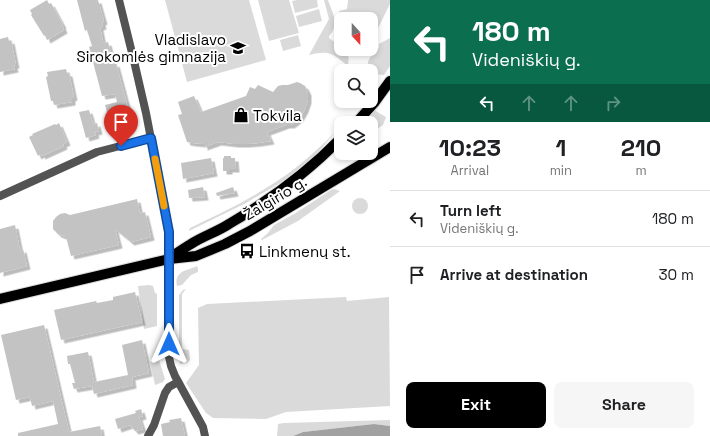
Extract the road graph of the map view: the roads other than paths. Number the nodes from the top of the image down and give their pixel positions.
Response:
1 (119, 0) edge
2 (390, 81) edge
3 (362, 116) edge
4 (151, 138) junction
5 (334, 145) edge
6 (390, 147) edge
7 (0, 196) edge
8 (169, 259) junction
9 (0, 299) edge
10 (178, 382) junction
11 (148, 436) edge
12 (205, 436) edge

1 - 4 street
2 - 3 main road
4 - 7 street
4 - 8 street
5 - 8 main road, Žalgirio g.
6 - 8 main road, Žalgirio g.
8 - 9 main road, Žalgirio g.
8 - 10 street
10 - 11 street
10 - 12 street

